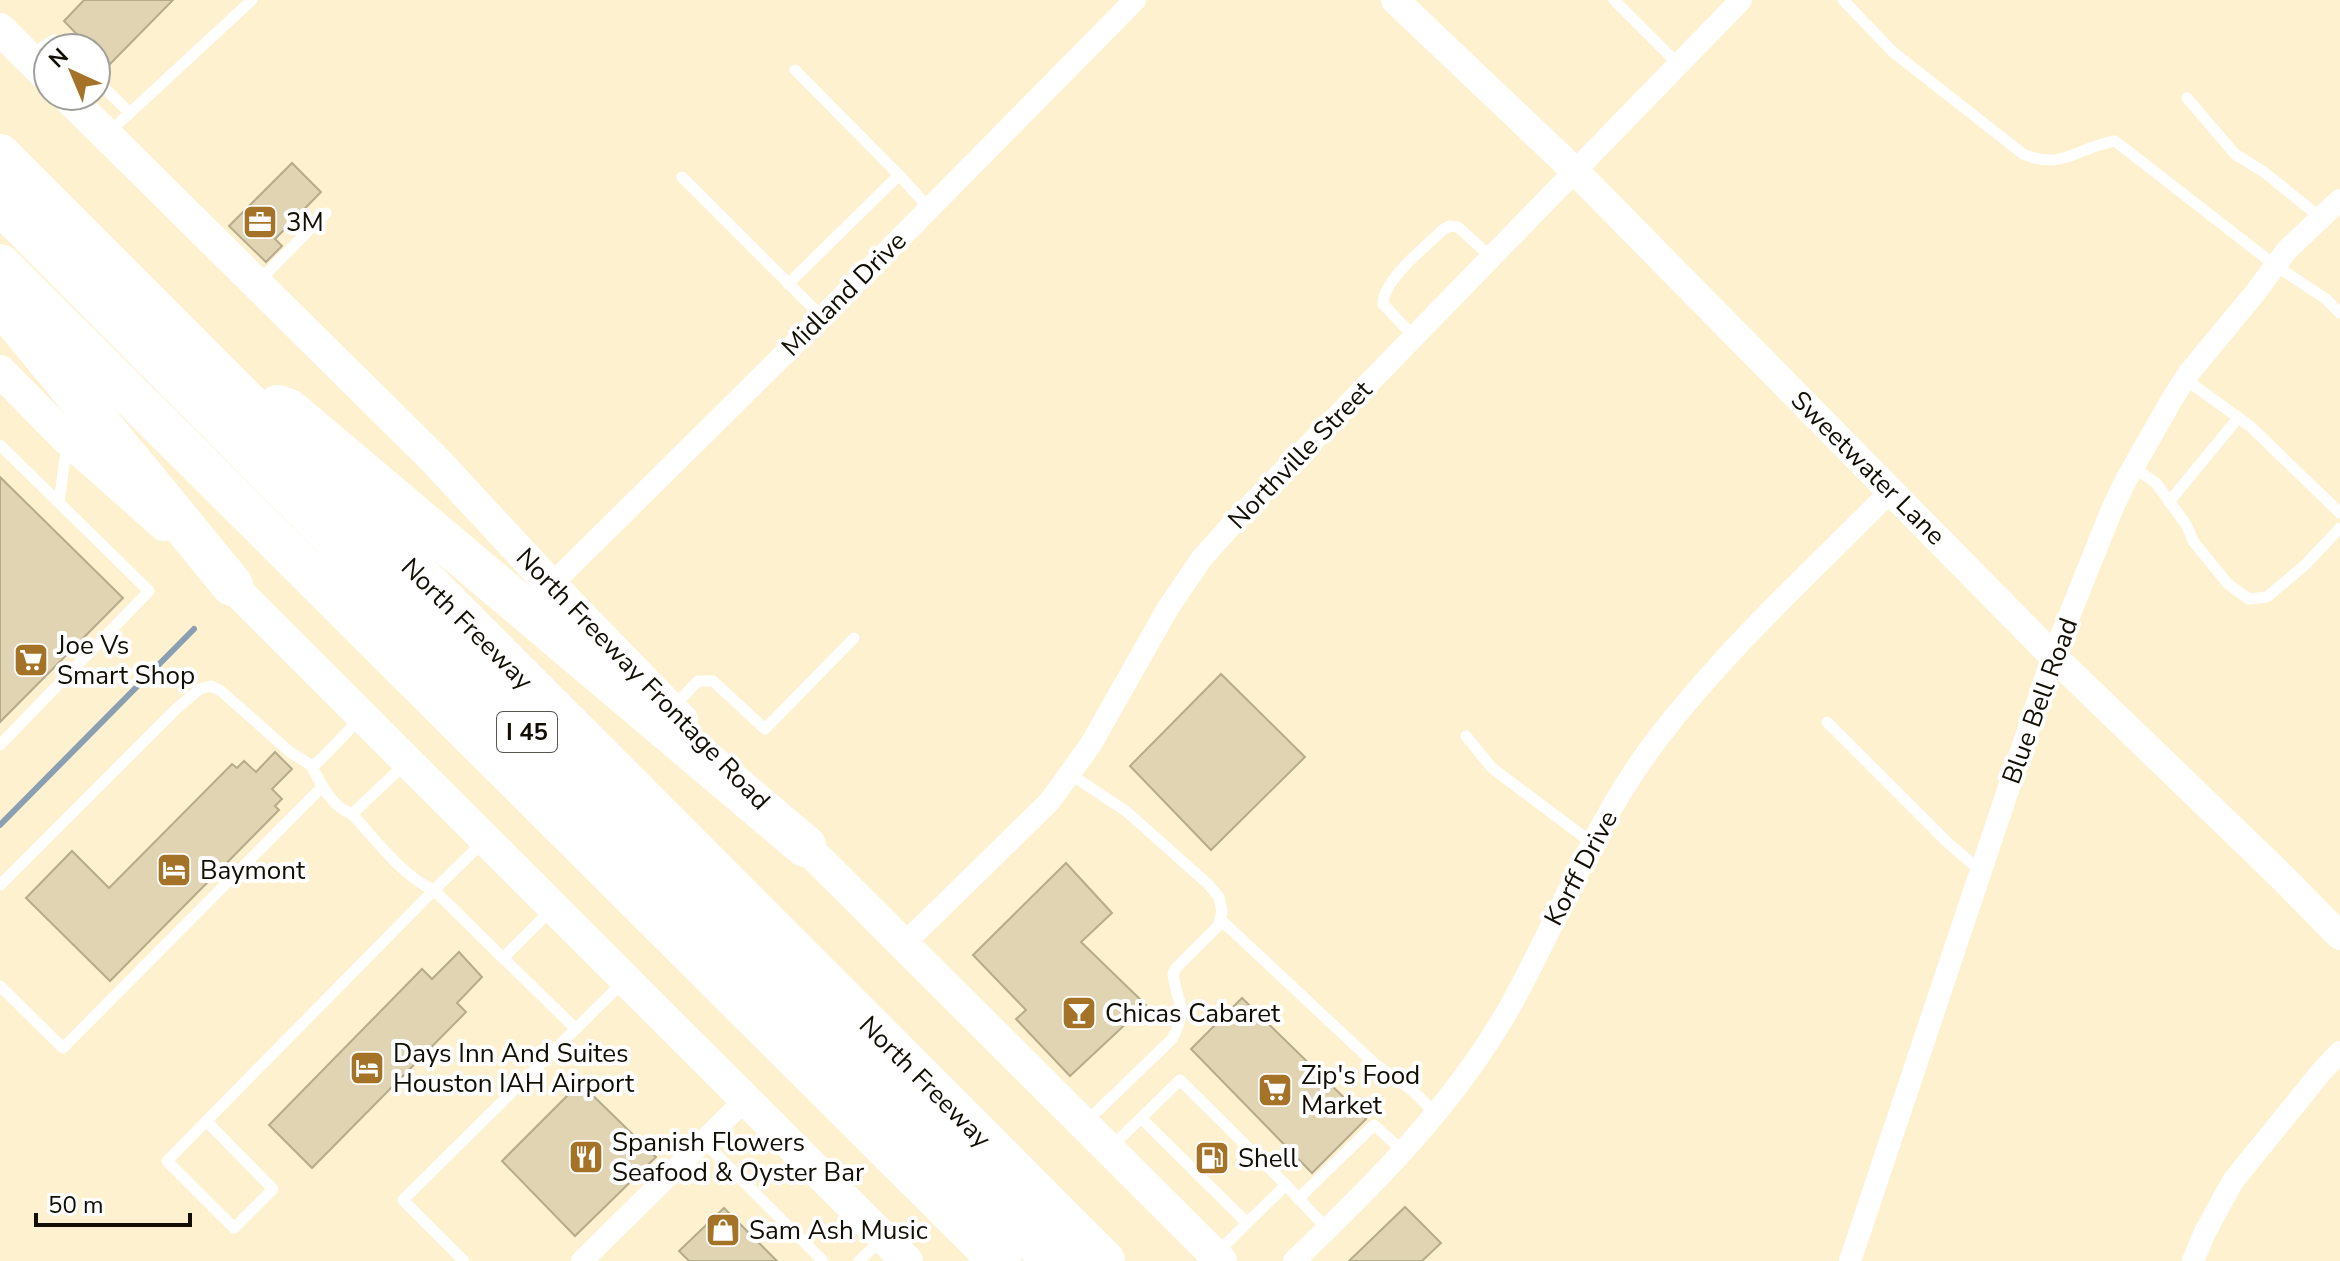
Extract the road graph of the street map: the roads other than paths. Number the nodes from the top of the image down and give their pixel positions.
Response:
1 (252, 0) edge
2 (1135, 0) edge
3 (1395, 0) edge
4 (1614, 0) edge
5 (1741, 0) edge
6 (1843, 0) edge
7 (0, 29) edge
8 (32, 61) edge
9 (1679, 65) junction
10 (795, 70) dead end
11 (112, 96) edge
12 (2187, 98) dead end
13 (83, 112) edge
14 (129, 112) junction
15 (106, 134) junction
16 (0, 155) edge
17 (1576, 172) junction
18 (899, 175) junction
19 (682, 177) dead end
20 (2340, 200) edge
21 (0, 203) edge
22 (929, 208) junction
23 (326, 213) dead end
24 (2321, 218) junction
25 (1492, 258) junction
26 (0, 265) edge
27 (2276, 266) junction
28 (257, 283) junction
29 (788, 284) junction
30 (0, 302) edge
31 (2340, 313) edge
32 (822, 317) junction
33 (1414, 337) junction
34 (0, 371) edge
35 (2185, 379) junction
36 (232, 390) junction
37 (2238, 418) junction
38 (67, 439) junction
39 (0, 445) edge
40 (2133, 467) junction
41 (1891, 491) junction
42 (59, 502) junction
43 (2169, 502) junction
44 (2340, 513) edge
45 (2340, 528) edge
46 (232, 585) junction
47 (551, 585) junction
48 (854, 638) dead end
49 (2053, 656) junction
50 (671, 709) junction
51 (363, 716) junction
52 (1827, 722) dead end
53 (1466, 736) dead end
54 (0, 745) edge
55 (409, 761) junction
56 (311, 765) junction
57 (1070, 774) junction
58 (323, 786) junction
59 (352, 814) junction
60 (486, 839) junction
61 (1592, 843) junction
62 (805, 846) junction
63 (1981, 871) junction
64 (0, 885) edge
65 (434, 890) junction
66 (554, 907) junction
67 (1220, 919) junction
68 (2340, 936) edge
69 (904, 944) junction
70 (503, 958) junction
71 (626, 979) junction
72 (0, 986) edge
73 (576, 1029) junction
74 (2340, 1052) edge
75 (746, 1099) junction
76 (1436, 1114) junction
77 (1141, 1118) junction
78 (206, 1121) junction
79 (1084, 1124) junction
80 (703, 1141) junction
81 (1109, 1149) junction
82 (1404, 1152) junction
83 (1286, 1185) junction
84 (1298, 1199) junction
85 (1247, 1223) junction
86 (1327, 1229) junction
87 (884, 1238) junction
88 (1218, 1258) edge
89 (464, 1261) edge
90 (582, 1261) edge
91 (823, 1261) edge
92 (859, 1261) edge
93 (907, 1261) edge
94 (1000, 1261) edge
95 (1054, 1261) edge
96 (1104, 1261) edge
97 (1294, 1261) edge
98 (1850, 1261) edge
99 (2193, 1261) edge

1 - 14 lane
2 - 22 street, Midland Drive
3 - 17 street, Sweetwater Lane
4 - 9 lane
5 - 9 street, Northville Street
6 - 27 lane
7 - 8 main road
9 - 17 street, Northville Street
10 - 18 lane
11 - 14 lane
12 - 24 lane
13 - 15 main road, North Freeway Frontage Road
14 - 15 lane
15 - 28 main road, North Freeway Frontage Road
16 - 36 highway, North Freeway / I 45
17 - 25 street, Northville Street
17 - 41 street, Sweetwater Lane
18 - 22 lane
18 - 29 lane
19 - 29 lane
20 - 24 street, Blue Bell Road
21 - 95 highway, North Freeway / I 45
22 - 32 street, Midland Drive
23 - 28 lane
24 - 27 street, Blue Bell Road
25 - 33 street, Northville Street
25 - 33 lane
26 - 94 highway, I 45
27 - 31 lane
27 - 35 street, Blue Bell Road
28 - 47 main road, North Freeway Frontage Road
29 - 32 lane
30 - 46 highway
32 - 47 street, Midland Drive
33 - 57 street, Northville Street
34 - 38 main road
35 - 37 lane
35 - 40 street, Blue Bell Road
36 - 62 highway
36 - 96 highway, North Freeway / I 45
37 - 43 lane
37 - 44 lane
38 - 42 lane
38 - 46 main road
39 - 42 lane
40 - 43 lane
40 - 49 street, Blue Bell Road
41 - 49 street, Sweetwater Lane
41 - 61 street, Korff Drive
42 - 54 lane
43 - 45 lane
46 - 51 main road
47 - 50 main road, North Freeway Frontage Road
48 - 50 lane
49 - 63 street, Blue Bell Road
49 - 68 street, Sweetwater Lane
50 - 62 main road, North Freeway Frontage Road
51 - 55 main road
51 - 56 lane
52 - 63 lane
53 - 61 lane
55 - 59 lane
55 - 60 main road
56 - 58 lane
56 - 64 lane
57 - 67 lane
57 - 69 street, Northville Street
58 - 59 lane
58 - 72 lane
59 - 65 lane
60 - 65 lane
60 - 66 main road
61 - 76 street, Korff Drive
62 - 69 main road, North Freeway Frontage Road
63 - 98 street, Blue Bell Road
65 - 70 lane
65 - 78 lane
66 - 70 lane
66 - 71 main road
67 - 76 lane
67 - 79 lane
69 - 79 main road, North Freeway Frontage Road
70 - 73 lane
71 - 73 lane
71 - 75 main road
73 - 89 lane
74 - 99 street
75 - 80 street
75 - 87 main road
76 - 82 street, Korff Drive
77 - 81 lane
77 - 83 lane
77 - 85 lane
78 - 78 lane
79 - 81 main road, North Freeway Frontage Road
80 - 90 street
80 - 91 lane
81 - 88 main road, North Freeway Frontage Road
82 - 84 lane
82 - 86 street, Korff Drive
83 - 84 lane
83 - 85 lane
84 - 86 lane
85 - 88 lane
86 - 97 street, Korff Drive
87 - 92 lane
87 - 93 main road

